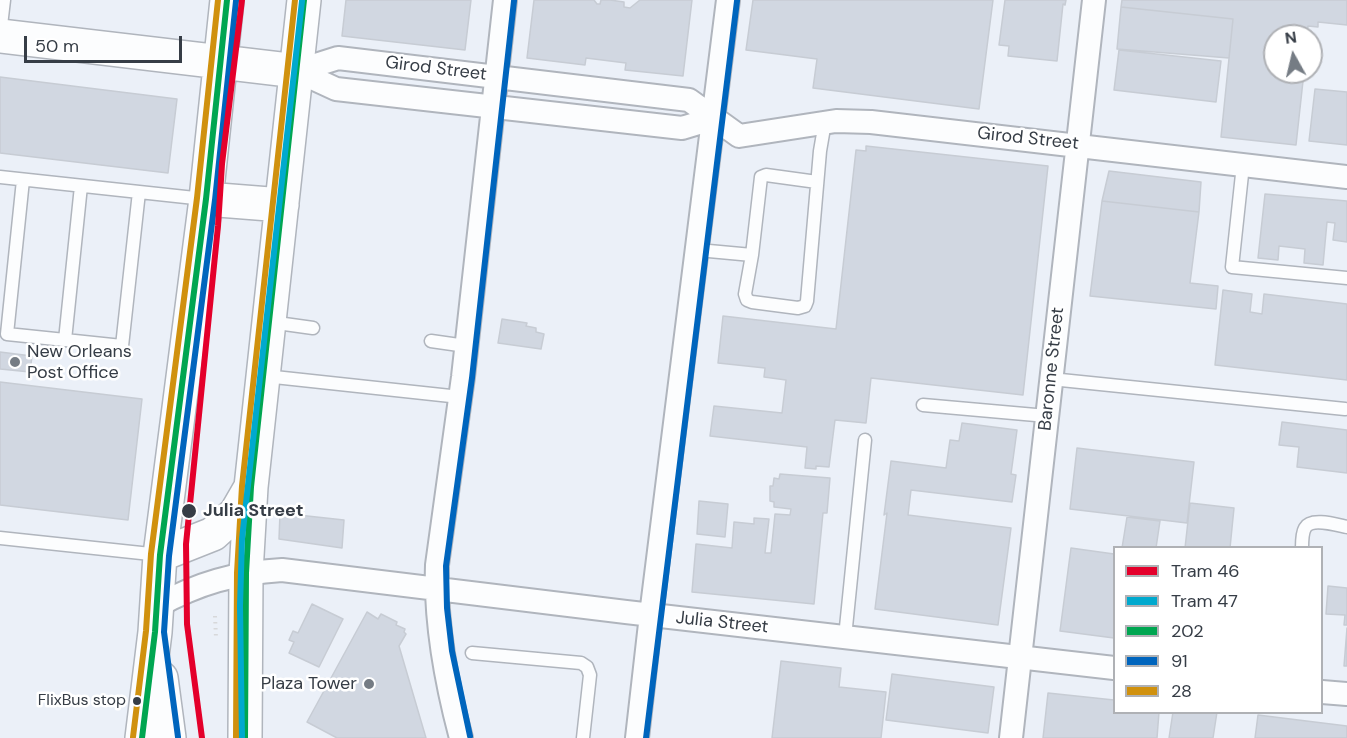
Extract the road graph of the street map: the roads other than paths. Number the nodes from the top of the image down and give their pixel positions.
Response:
1 (4, 0) edge
2 (227, 0) edge
3 (304, 0) edge
4 (505, 0) edge
5 (728, 0) edge
6 (1094, 0) edge
7 (0, 35) edge
8 (219, 62) junction
9 (297, 72) junction
10 (496, 76) junction
11 (493, 107) junction
12 (715, 118) junction
13 (825, 122) junction
14 (1077, 145) junction
15 (1243, 165) junction
16 (0, 177) edge
17 (1347, 177) edge
18 (23, 180) junction
19 (817, 182) junction
20 (81, 186) junction
21 (139, 192) junction
22 (206, 199) junction
23 (282, 205) junction
24 (698, 250) junction
25 (752, 255) junction
26 (1347, 278) edge
27 (270, 322) junction
28 (313, 328) dead end
29 (65, 340) junction
30 (431, 341) dead end
31 (466, 346) junction
32 (264, 376) junction
33 (1051, 379) junction
34 (460, 397) junction
35 (923, 405) dead end
36 (1345, 409) dead end
37 (1047, 416) junction
38 (865, 440) dead end
39 (251, 487) junction
40 (1347, 526) edge
41 (0, 538) edge
42 (1302, 546) edge
43 (160, 555) junction
44 (246, 573) junction
45 (436, 588) junction
46 (651, 615) junction
47 (156, 619) junction
48 (844, 637) junction
49 (472, 653) dead end
50 (1020, 657) junction
51 (1113, 668) edge
52 (1323, 692) edge
53 (1347, 694) edge
54 (142, 738) edge
55 (169, 738) edge
56 (244, 738) edge
57 (460, 738) edge
58 (583, 738) edge
59 (637, 738) edge
60 (1011, 738) edge

1 - 7 lane
2 - 8 main road
3 - 9 main road
4 - 10 street
5 - 12 street
6 - 14 street, Baronne Street
7 - 8 main road, Girod Street
8 - 9 main road, Girod Street
8 - 22 main road
9 - 10 street, Girod Street
9 - 11 street, Girod Street
9 - 23 main road
10 - 11 street
10 - 12 street, Girod Street
11 - 12 street, Girod Street
11 - 31 street
12 - 13 street, Girod Street
12 - 24 street
13 - 14 street, Girod Street
13 - 19 lane
14 - 15 street, Girod Street
14 - 33 street, Baronne Street
15 - 17 street, Girod Street
15 - 26 lane
16 - 18 lane
18 - 20 lane
18 - 29 lane
19 - 25 lane
19 - 25 lane
20 - 21 lane
20 - 29 lane
21 - 22 lane
21 - 29 lane
22 - 23 main road
22 - 43 main road
23 - 27 main road
24 - 25 lane
24 - 46 street
27 - 28 lane
27 - 32 main road
30 - 31 lane
31 - 34 street
32 - 34 lane
32 - 39 main road
33 - 36 lane
33 - 37 street, Baronne Street
34 - 45 street
35 - 37 lane
37 - 50 street, Baronne Street
38 - 48 lane
39 - 43 main road
39 - 44 main road
40 - 42 lane
41 - 43 lane
43 - 47 main road
44 - 45 street, Julia Street
44 - 47 street, Julia Street
44 - 56 main road
45 - 46 street, Julia Street
45 - 57 street
46 - 48 street, Julia Street
46 - 59 street
47 - 54 main road
47 - 55 main road
48 - 50 street, Julia Street
49 - 58 lane
50 - 51 street, Julia Street
50 - 60 street, Baronne Street
52 - 53 street

